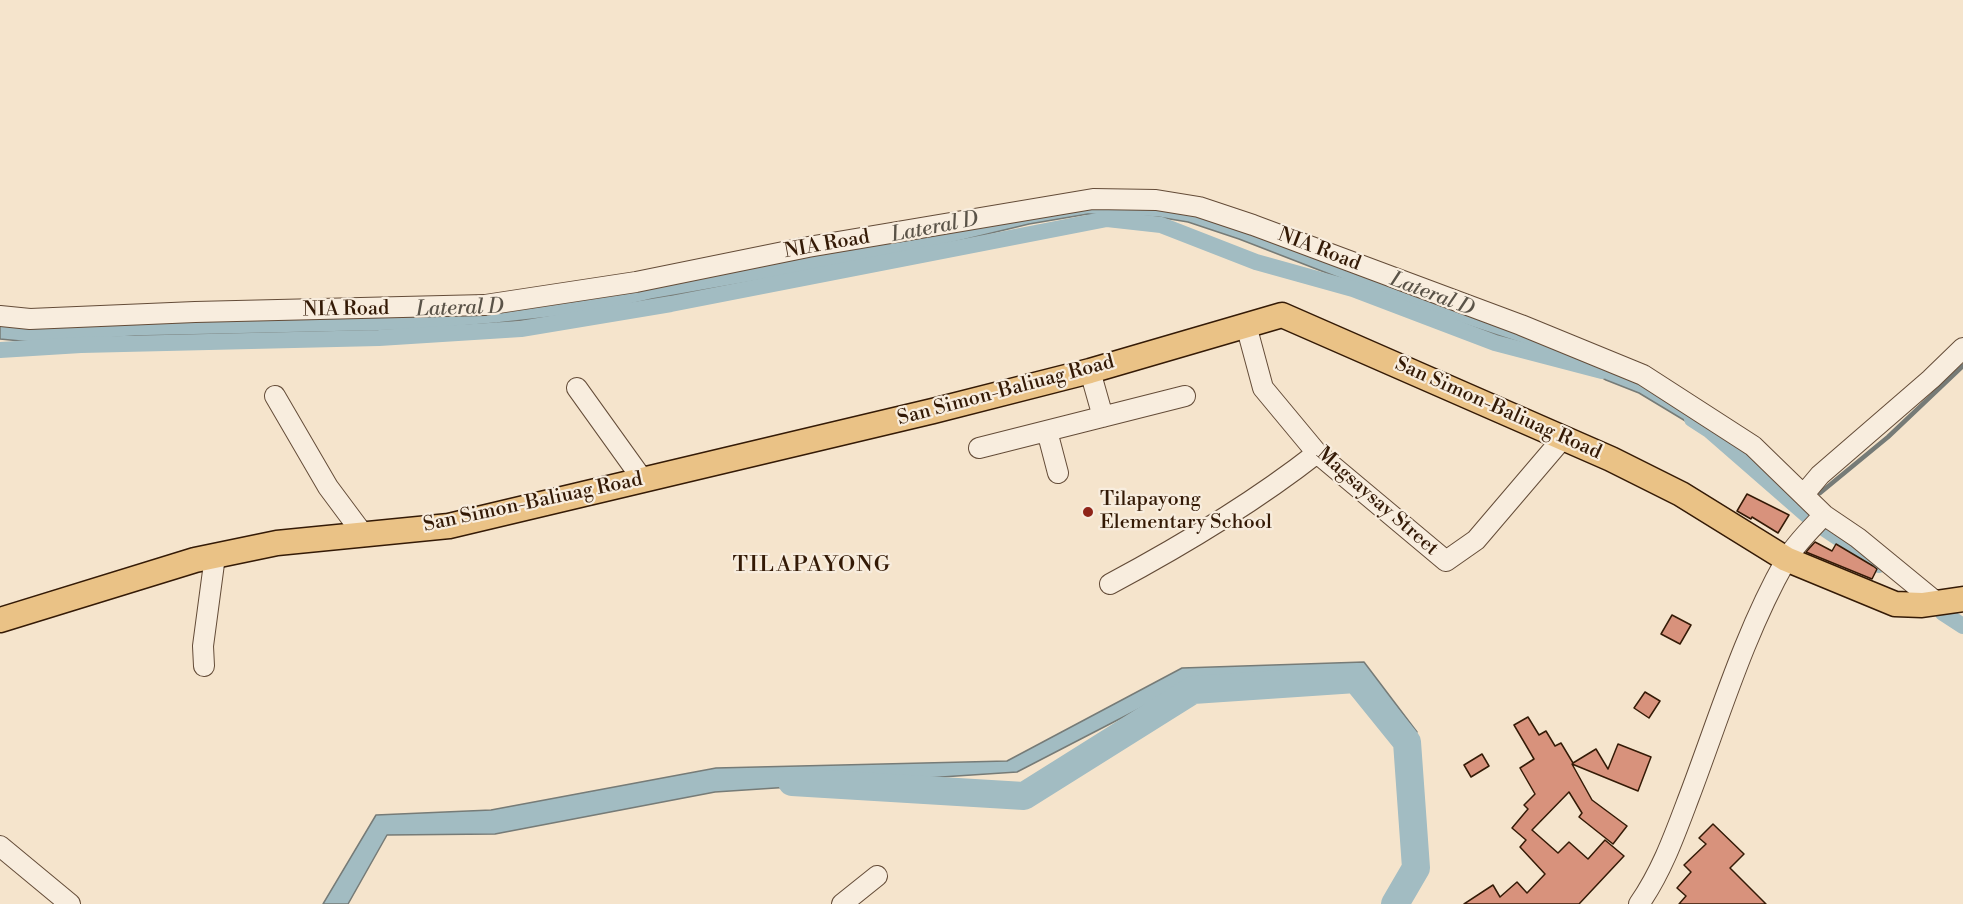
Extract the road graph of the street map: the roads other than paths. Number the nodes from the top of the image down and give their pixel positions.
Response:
1 (0, 316) edge
2 (1246, 325) junction
3 (1963, 348) edge
4 (1090, 371) junction
5 (577, 388) dead end
6 (275, 396) dead end
7 (1185, 396) dead end
8 (1103, 417) junction
9 (1047, 431) junction
10 (1563, 438) junction
11 (979, 448) dead end
12 (1317, 453) junction
13 (1058, 473) dead end
14 (643, 480) junction
15 (1804, 494) junction
16 (1824, 514) junction
17 (363, 534) junction
18 (215, 556) junction
19 (1786, 559) junction
20 (1110, 584) dead end
21 (1963, 599) edge
22 (1936, 602) junction
23 (0, 620) edge
24 (204, 666) dead end
25 (0, 846) edge
26 (877, 876) dead end
27 (70, 904) edge
28 (842, 904) edge
29 (1639, 904) edge

1 - 15 street, NIA Road
2 - 4 main road, San Simon-Baliuag Road
2 - 10 main road, San Simon-Baliuag Road
2 - 12 street, Magsaysay Street
3 - 15 street
4 - 8 street
4 - 14 main road, San Simon-Baliuag Road
5 - 14 street
6 - 17 street
7 - 8 street
8 - 9 street
9 - 11 street
9 - 13 street
10 - 12 street, Magsaysay Street
10 - 19 main road, San Simon-Baliuag Road
12 - 20 street
14 - 17 main road, San Simon-Baliuag Road
15 - 16 street, NIA Road
16 - 19 street
16 - 22 street, NIA Road
17 - 18 main road, San Simon-Baliuag Road
18 - 23 main road, San Simon-Baliuag Road
18 - 24 street
19 - 22 main road, San Simon-Baliuag Road
19 - 29 street
21 - 22 main road, San Simon-Baliuag Road
25 - 27 street
26 - 28 street

